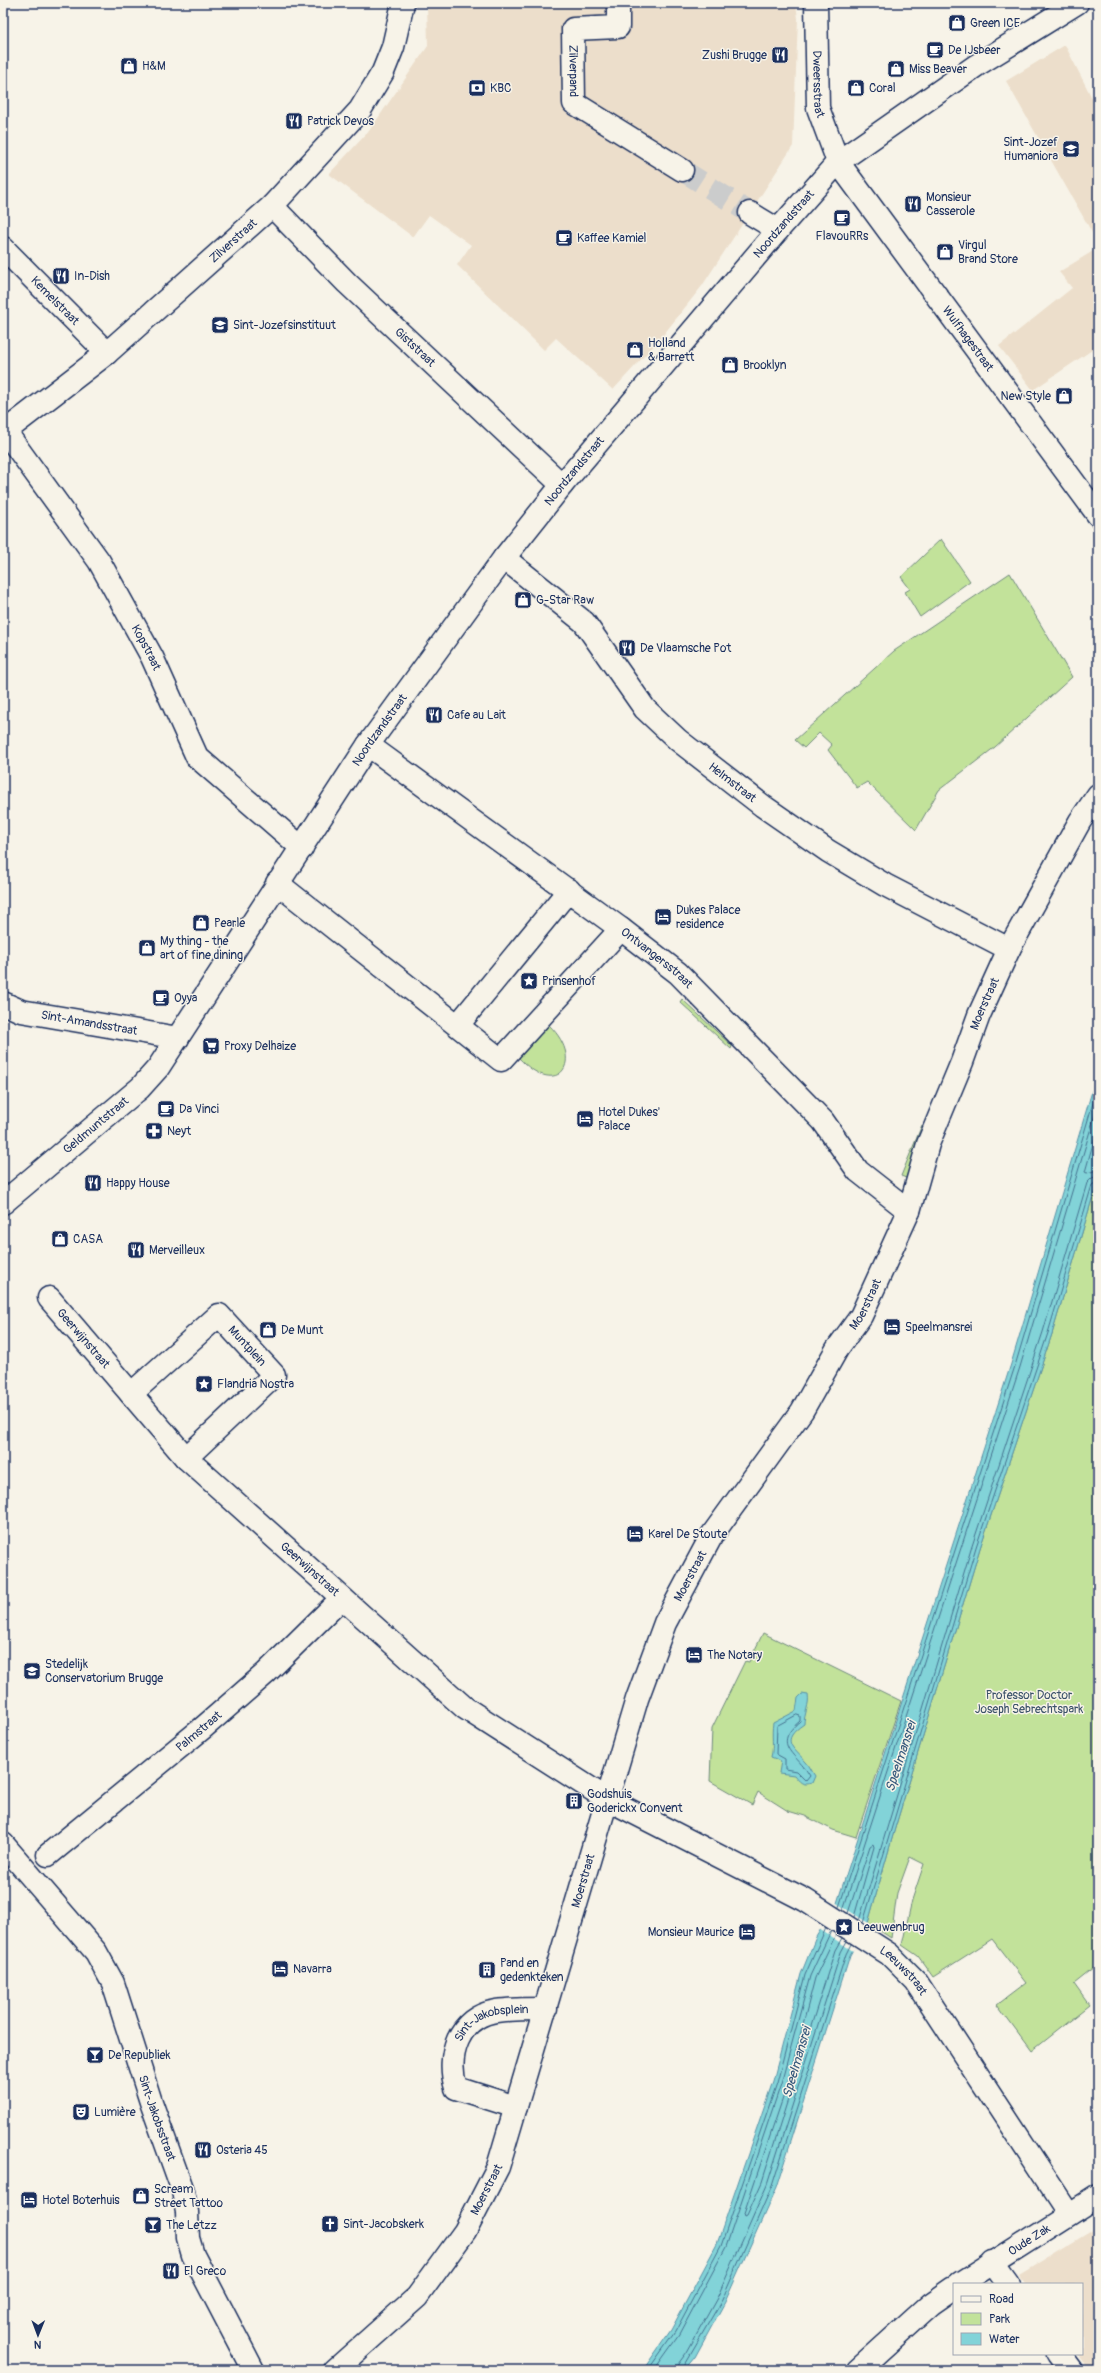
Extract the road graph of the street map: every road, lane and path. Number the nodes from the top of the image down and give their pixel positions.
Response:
1 (403, 3) edge
2 (618, 3) edge
3 (816, 3) edge
4 (1077, 3) edge
5 (838, 162) junction
6 (682, 170) tunnel mouth
7 (272, 206) junction
8 (750, 213) tunnel mouth
9 (778, 230) junction
10 (3, 248) edge
11 (107, 353) junction
12 (4, 432) edge
13 (562, 485) junction
14 (1098, 515) edge
15 (504, 558) junction
16 (368, 744) junction
17 (1098, 795) edge
18 (302, 848) junction
19 (277, 883) junction
20 (569, 890) junction
21 (621, 929) junction
22 (1008, 949) junction
23 (4, 1005) edge
24 (458, 1025) junction
25 (178, 1038) junction
26 (3, 1203) edge
27 (908, 1211) junction
28 (49, 1298) dead end
29 (130, 1394) junction
30 (186, 1458) junction
31 (342, 1598) junction
32 (607, 1799) junction
33 (3, 1844) edge
34 (48, 1855) dead end
35 (546, 2009) junction
36 (516, 2107) junction
37 (1098, 2196) edge
38 (1069, 2214) junction
39 (992, 2262) junction
40 (961, 2283) edge
41 (1007, 2283) edge
42 (953, 2289) edge
43 (1060, 2355) edge
44 (253, 2370) edge
45 (335, 2370) edge
46 (858, 2370) edge
47 (1071, 2370) edge

1 - 7 street, Zilverstraat
2 - 6 street, Zilverpand
3 - 5 street, Dweersstraat
4 - 5 street, Noordzandstraat
5 - 9 street, Noordzandstraat
5 - 14 street, Wulfhagestraat
7 - 11 street, Zilverstraat
7 - 13 street, Giststraat
8 - 9 street
9 - 13 street, Noordzandstraat
10 - 11 street, Kemelstraat
11 - 12 street, Zilverstraat
12 - 18 street, Kopstraat
13 - 15 street, Noordzandstraat
15 - 16 street, Noordzandstraat
15 - 22 street, Helmstraat
16 - 18 street, Noordzandstraat
16 - 20 street, Ontvangersstraat
17 - 22 street, Moerstraat
18 - 19 street, Noordzandstraat
19 - 24 street
19 - 25 street, Noordzandstraat
20 - 21 street, Ontvangersstraat
20 - 24 street
21 - 24 street
21 - 27 street, Ontvangersstraat
22 - 27 street, Moerstraat
23 - 25 street, Sint-Amandsstraat
25 - 26 street, Geldmuntstraat
27 - 32 street, Moerstraat
28 - 29 street, Geerwijnstraat
29 - 30 street, Geerwijnstraat
29 - 30 street, Muntplein
30 - 31 street, Geerwijnstraat
31 - 32 street, Geerwijnstraat
31 - 34 street, Palmstraat
32 - 35 street, Moerstraat
32 - 38 street, Leeuwstraat
33 - 44 street, Sint-Jakobsstraat
35 - 36 street, Moerstraat
35 - 36 street, Sint-Jakobsplein
36 - 45 street, Moerstraat
37 - 38 street, Oude Zak
38 - 39 street, Oude Zak
39 - 40 street, Oude Zak
39 - 41 street
42 - 46 street
43 - 47 street

